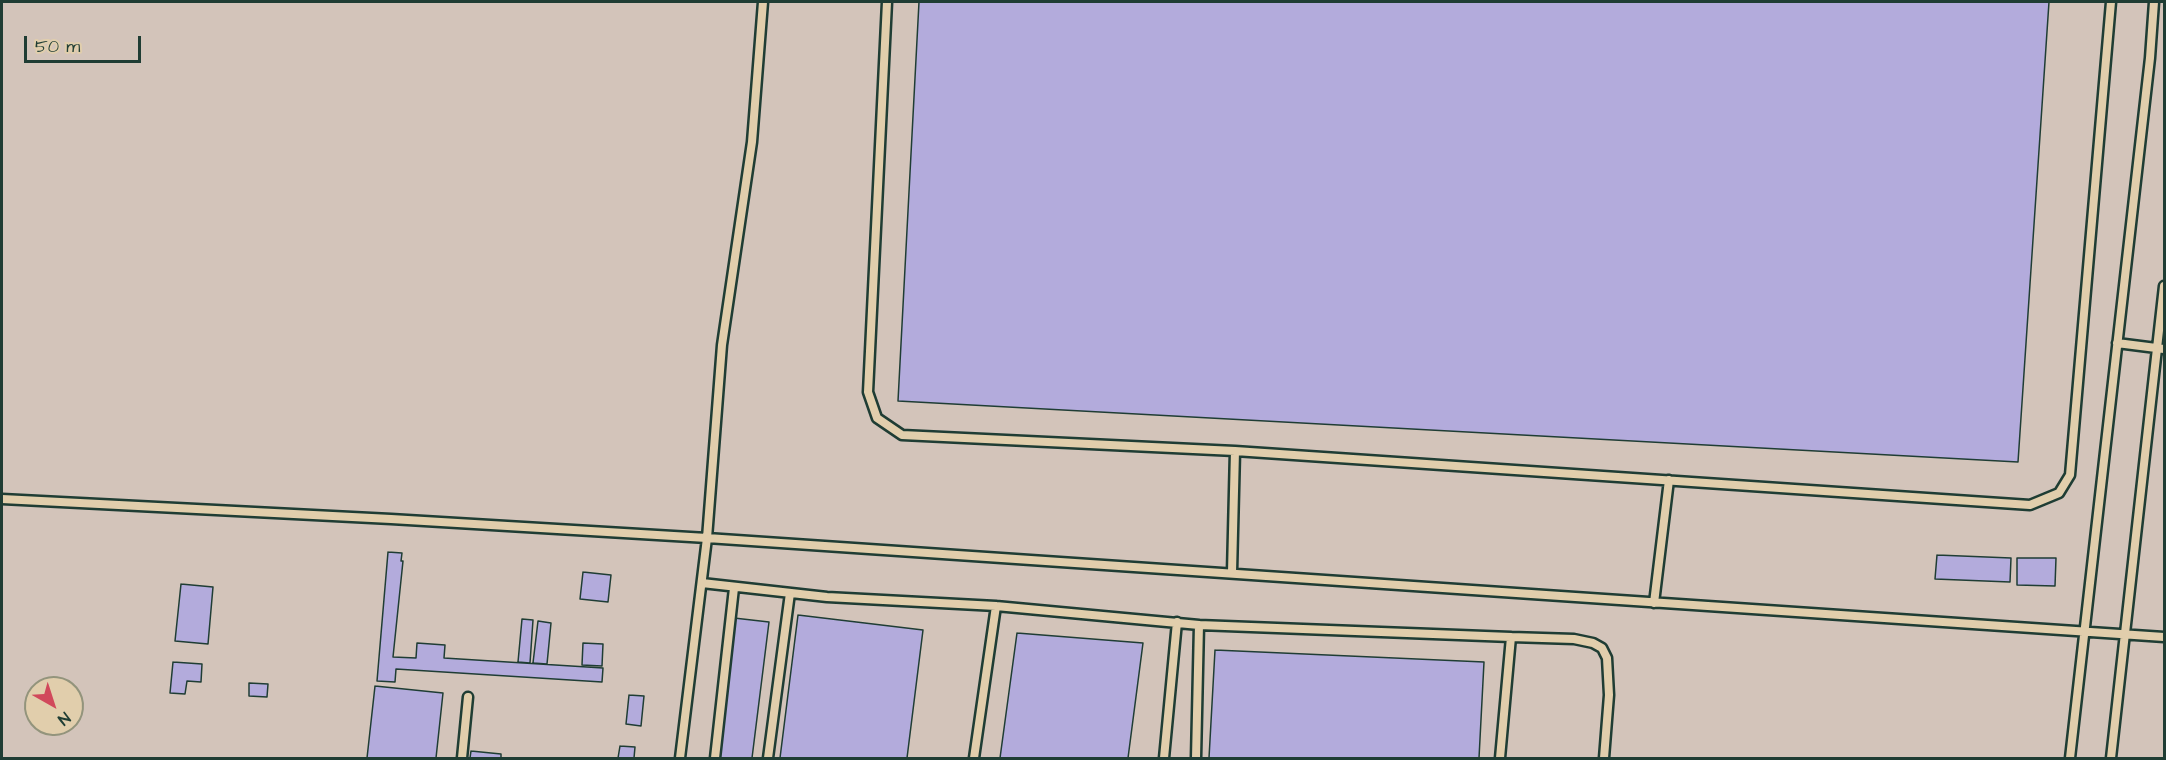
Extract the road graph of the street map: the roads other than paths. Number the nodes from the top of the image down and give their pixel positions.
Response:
1 (763, 2) edge
2 (887, 2) edge
3 (2111, 2) edge
4 (2154, 2) edge
5 (2164, 286) edge
6 (2117, 343) junction
7 (2161, 348) edge
8 (1235, 450) junction
9 (1669, 480) junction
10 (2, 500) edge
11 (707, 538) junction
12 (1233, 572) junction
13 (702, 583) junction
14 (734, 588) junction
15 (790, 593) junction
16 (1654, 603) junction
17 (996, 606) junction
18 (1178, 622) junction
19 (1199, 625) junction
20 (2084, 632) junction
21 (2126, 634) junction
22 (1511, 637) junction
23 (2164, 637) edge
24 (468, 697) dead end
25 (462, 759) edge
26 (680, 759) edge
27 (715, 759) edge
28 (768, 759) edge
29 (974, 759) edge
30 (1164, 759) edge
31 (1196, 759) edge
32 (1500, 759) edge
33 (1604, 759) edge
34 (2070, 759) edge
35 (2111, 759) edge

1 - 11 lane
2 - 8 lane
3 - 9 lane
4 - 6 lane
5 - 7 lane
6 - 7 lane
6 - 20 lane
7 - 21 lane
8 - 9 lane
8 - 12 lane
9 - 16 lane
10 - 11 lane
11 - 12 lane
11 - 13 lane
12 - 16 lane
13 - 14 lane
13 - 26 lane
14 - 15 lane
14 - 27 lane
15 - 17 lane
15 - 28 lane
16 - 20 lane
17 - 18 lane
17 - 29 lane
18 - 19 lane
18 - 30 lane
19 - 22 lane
19 - 31 lane
20 - 21 lane
20 - 34 lane
21 - 23 lane
21 - 35 lane
22 - 32 lane
22 - 33 lane
24 - 25 lane

